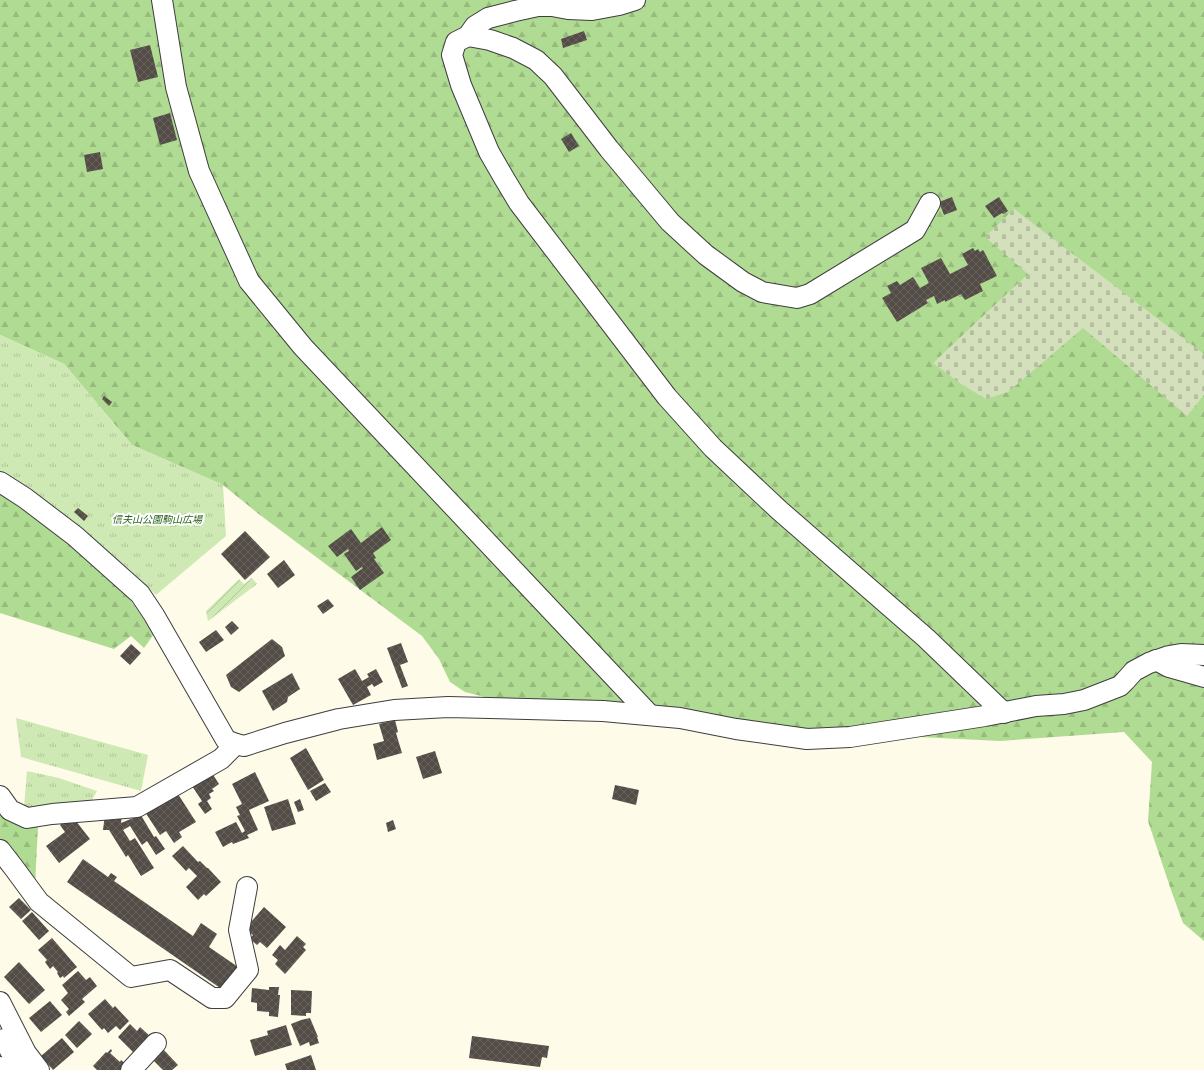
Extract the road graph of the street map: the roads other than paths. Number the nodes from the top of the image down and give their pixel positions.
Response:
1 (162, 0) edge
2 (635, 0) edge
3 (468, 36) junction
4 (930, 203) dead end
5 (0, 482) edge
6 (1204, 655) edge
7 (1156, 660) junction
8 (1204, 677) edge
9 (1004, 713) junction
10 (650, 715) junction
11 (236, 744) junction
12 (0, 796) edge
13 (0, 850) edge
14 (247, 887) dead end
15 (0, 1002) edge
16 (0, 1030) edge
17 (156, 1043) dead end
18 (0, 1067) edge
19 (2, 1070) edge
20 (20, 1070) edge
21 (39, 1070) edge
22 (131, 1070) edge

1 - 10 street
2 - 3 street
3 - 4 street
3 - 9 street
5 - 11 street
6 - 7 street
7 - 8 street
7 - 9 street
9 - 10 street
10 - 11 street
11 - 12 street
13 - 14 street
15 - 21 street
16 - 20 street
17 - 22 street
18 - 19 street

